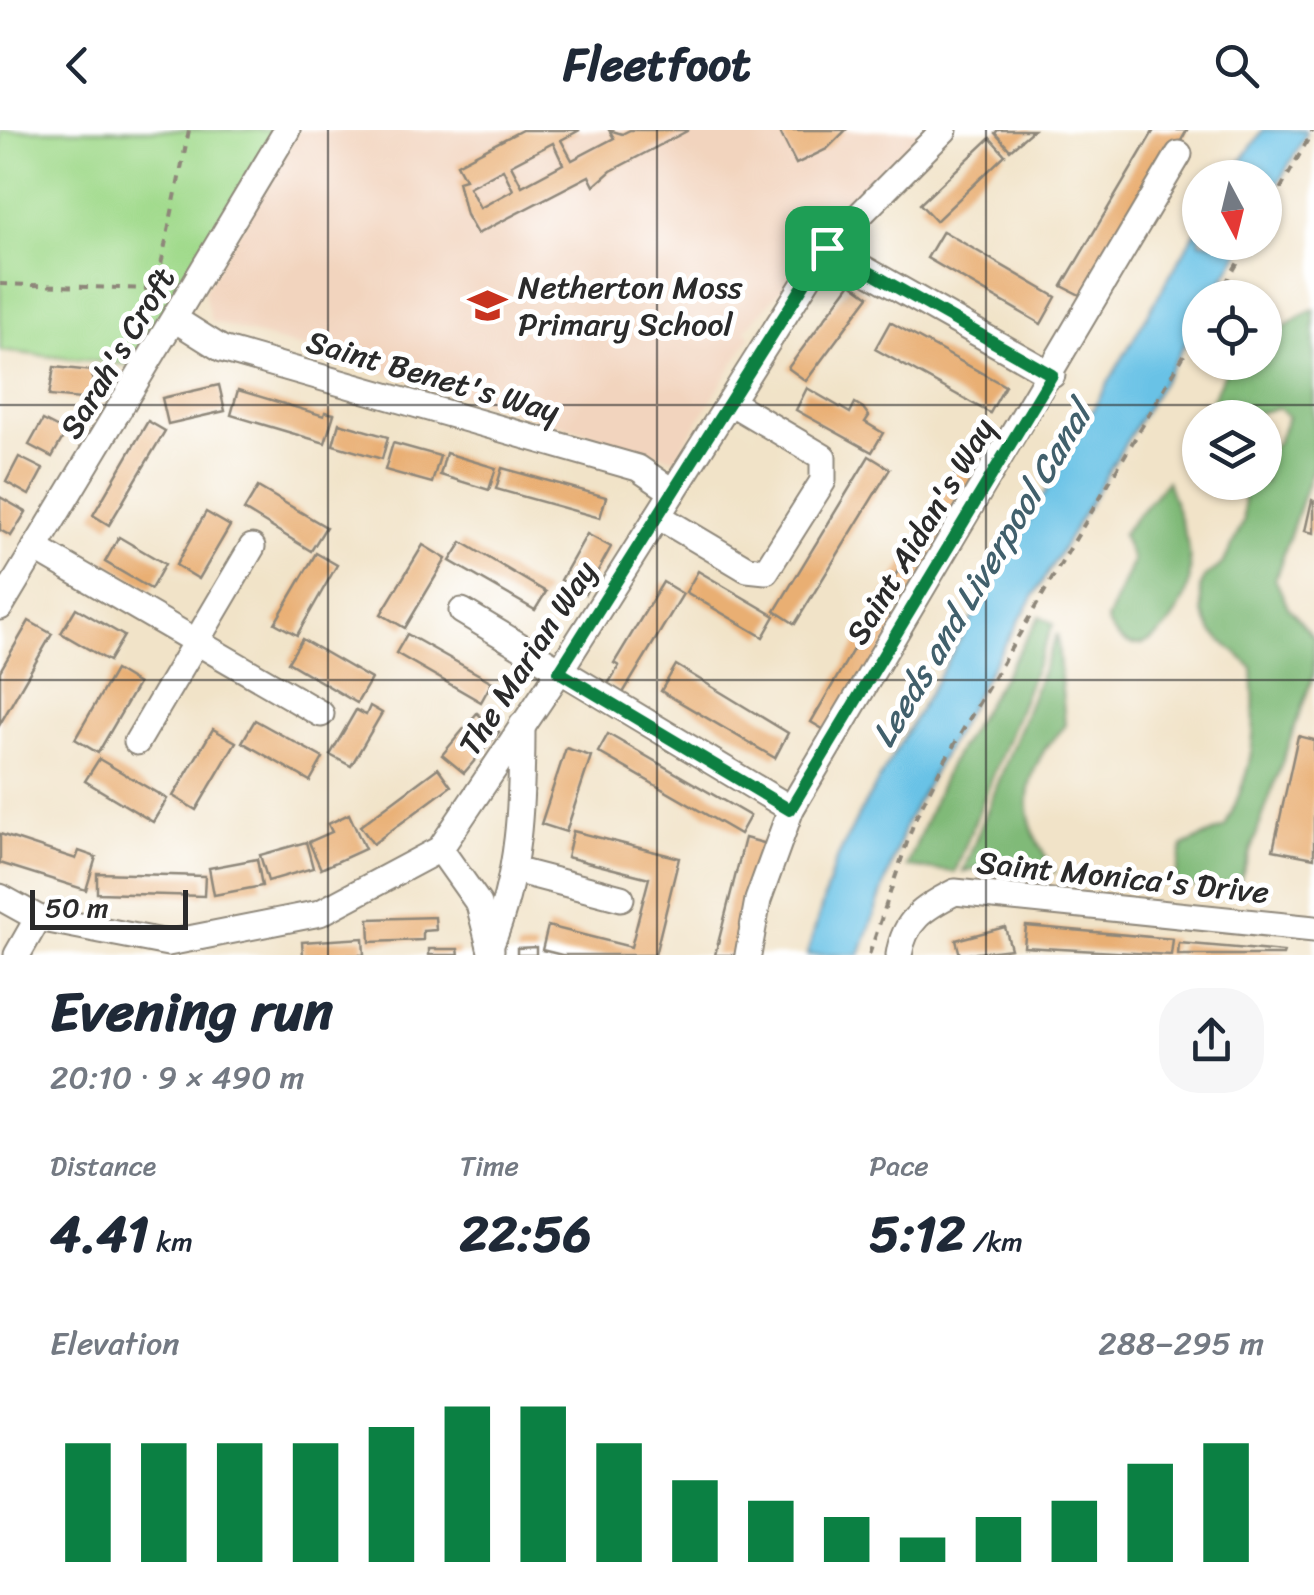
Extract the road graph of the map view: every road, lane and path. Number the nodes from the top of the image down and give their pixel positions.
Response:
1 (189, 130) edge
2 (286, 130) edge
3 (944, 130) edge
4 (1313, 130) edge
5 (1313, 138) edge
6 (1179, 154) dead end
7 (1282, 189) edge
8 (827, 248) junction
9 (0, 284) edge
10 (176, 320) junction
11 (1182, 359) edge
12 (1052, 375) junction
13 (730, 402) junction
14 (673, 492) junction
15 (658, 516) junction
16 (252, 547) dead end
17 (36, 548) junction
18 (0, 607) edge
19 (462, 611) dead end
20 (196, 644) junction
21 (559, 672) junction
22 (322, 714) dead end
23 (522, 726) junction
24 (137, 742) dead end
25 (790, 810) junction
26 (440, 849) junction
27 (514, 870) junction
28 (0, 897) edge
29 (620, 898) dead end
30 (38, 918) junction
31 (1314, 928) edge
32 (168, 949) edge
33 (491, 951) edge
34 (17, 955) edge
35 (748, 955) edge
36 (869, 955) edge
37 (899, 955) edge

1 - 10 path
2 - 10 street, Sarah's Croft
3 - 8 street, The Marian Way
4 - 5 path
5 - 7 path
6 - 12 street, Saint Aidan's Way
8 - 12 street
8 - 13 street, The Marian Way
9 - 10 path
10 - 14 street, Saint Benet's Way
10 - 17 street, Sarah's Croft
11 - 36 path
12 - 25 street, Saint Aidan's Way
13 - 14 street, The Marian Way
13 - 15 street
14 - 15 street, The Marian Way
15 - 21 street, The Marian Way
16 - 20 street
17 - 18 street, Sarah's Croft
17 - 20 street
19 - 21 street
20 - 22 street
20 - 24 street
21 - 23 street, The Marian Way
21 - 25 street
23 - 26 street, The Marian Way
23 - 27 street
25 - 35 street, Saint Aidan's Way
26 - 32 street, The Marian Way
26 - 33 street
27 - 29 street
27 - 33 street
28 - 30 street, The Marian Way
30 - 32 street, The Marian Way
30 - 34 street
31 - 37 street, Saint Monica's Drive

